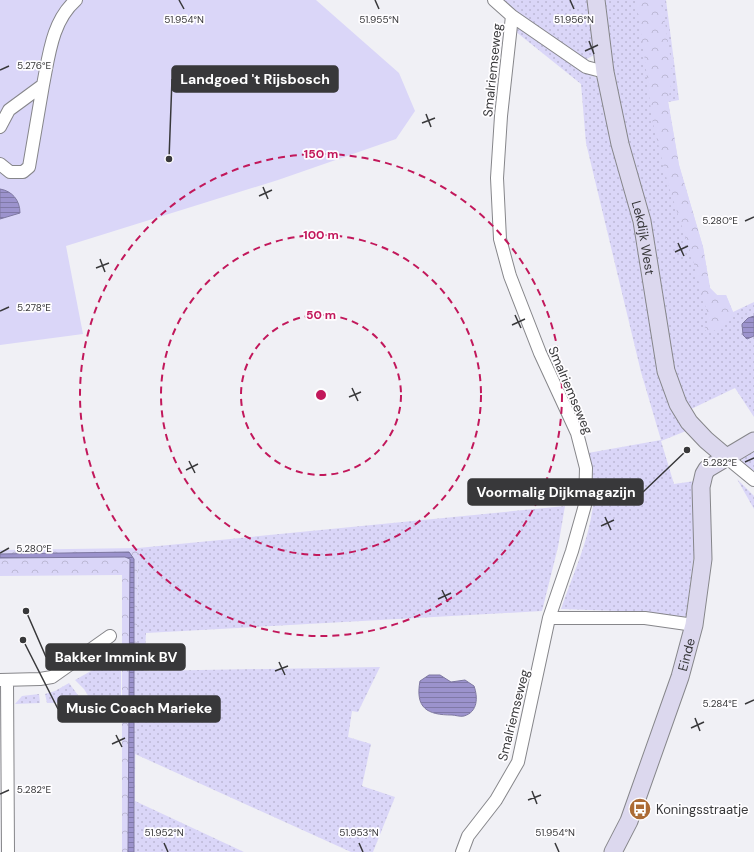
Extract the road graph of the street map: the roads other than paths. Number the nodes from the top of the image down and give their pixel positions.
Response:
1 (76, 0) edge
2 (494, 0) edge
3 (596, 0) edge
4 (512, 16) junction
5 (605, 72) junction
6 (43, 85) junction
7 (22, 101) junction
8 (38, 113) junction
9 (0, 127) edge
10 (0, 164) edge
11 (754, 442) edge
12 (726, 457) junction
13 (754, 480) edge
14 (549, 618) junction
15 (694, 625) junction
16 (110, 636) dead end
17 (4, 680) edge
18 (8, 852) edge
19 (462, 852) edge
20 (613, 852) edge

1 - 6 street
2 - 4 street, Smalriemseweg
3 - 5 street, Lekdijk West
4 - 5 street, Smalriemseweg
4 - 14 street, Smalriemseweg
5 - 12 street, Lekdijk West
6 - 7 street
6 - 8 street
7 - 8 street
7 - 9 street
8 - 10 street
11 - 12 street, Einde
12 - 13 street
12 - 15 street, Einde
14 - 15 street
14 - 19 street, Smalriemseweg
15 - 20 street, Einde
16 - 17 street
17 - 18 street

